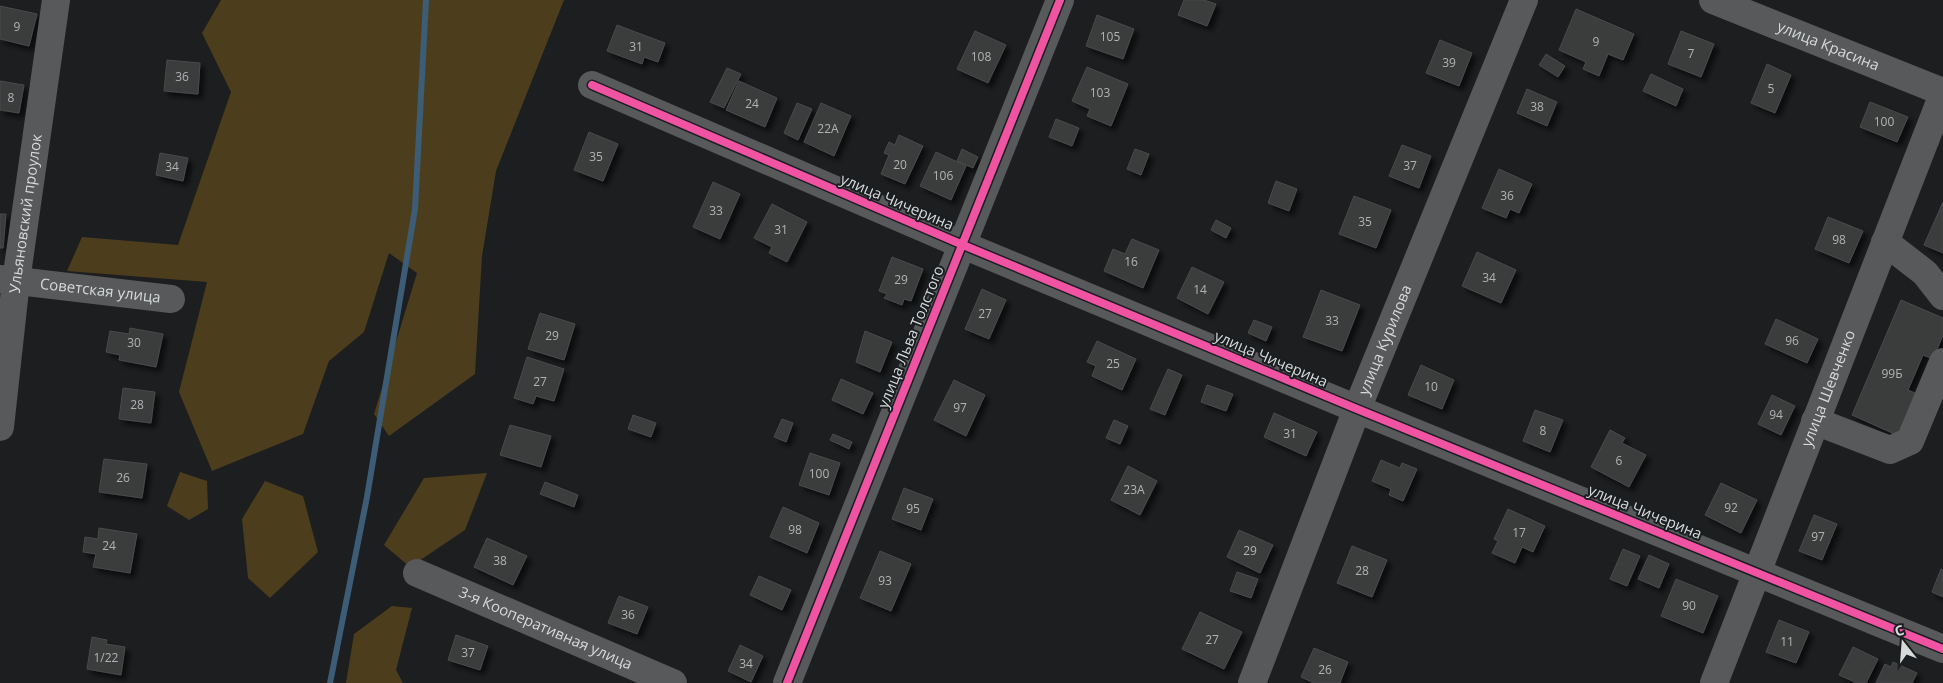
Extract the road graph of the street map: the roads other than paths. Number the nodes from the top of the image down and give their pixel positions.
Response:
1 (56, 0) edge
2 (1060, 0) edge
3 (1524, 0) edge
4 (1713, 0) edge
5 (592, 85) dead end
6 (1943, 93) edge
7 (1885, 242) junction
8 (963, 245) junction
9 (8, 280) edge
10 (1943, 296) edge
11 (171, 299) dead end
12 (1943, 362) edge
13 (1357, 409) junction
14 (1815, 421) junction
15 (0, 427) edge
16 (1756, 572) junction
17 (417, 573) dead end
18 (1943, 649) edge
19 (673, 683) edge
20 (787, 683) edge
21 (1252, 683) edge
22 (1714, 683) edge

1 - 9 street, Ульяновский проулок
2 - 8 street, улица Льва Толстого
3 - 13 street, улица Курилова
4 - 6 street, улица Красина
5 - 8 street, улица Чичерина
6 - 7 street, улица Шевченко
7 - 10 street
7 - 14 street, улица Шевченко
8 - 13 street, улица Чичерина
8 - 20 street, улица Льва Толстого
9 - 11 street, Советская улица
9 - 15 street, Ульяновский проулок
12 - 14 street
13 - 16 street, улица Чичерина
13 - 21 street, улица Курилова
14 - 16 street, улица Шевченко
16 - 18 street, улица Чичерина
16 - 22 street, улица Шевченко
17 - 19 street, 3-я Кооперативная улица

